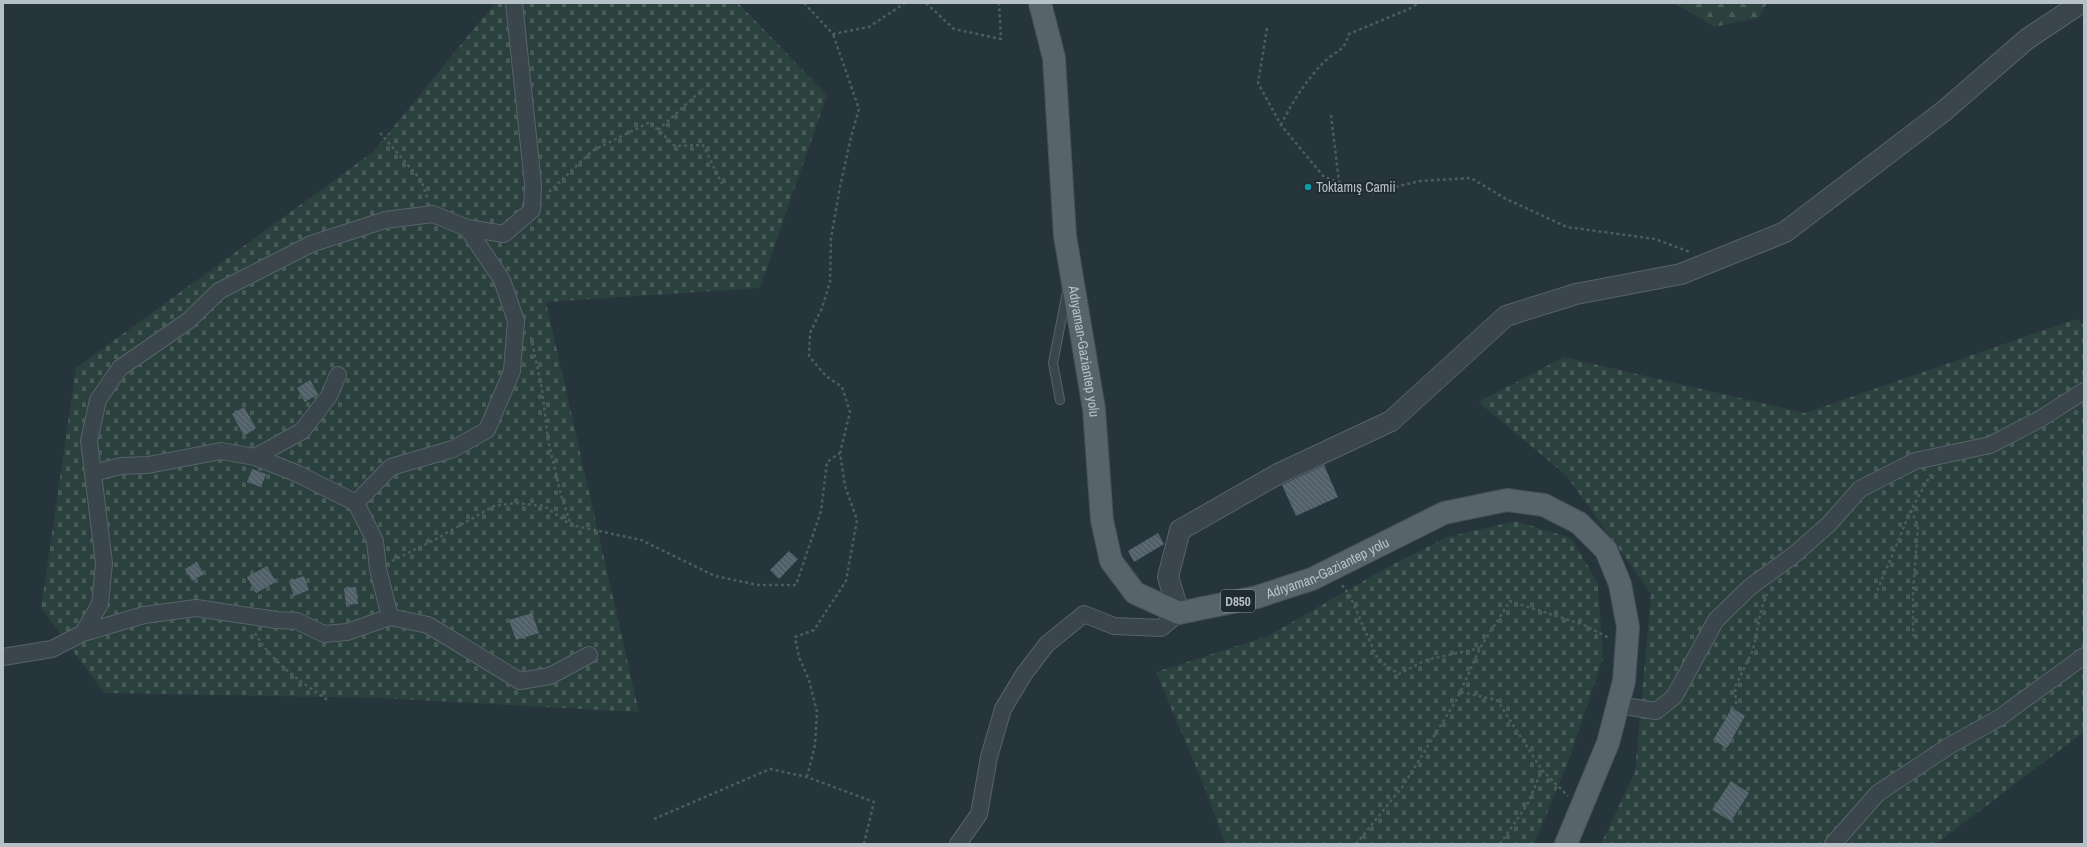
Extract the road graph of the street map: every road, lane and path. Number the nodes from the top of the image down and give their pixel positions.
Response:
1 (514, 3) edge
2 (804, 3) edge
3 (905, 3) edge
4 (926, 3) edge
5 (999, 3) edge
6 (1040, 3) edge
7 (1418, 3) edge
8 (2081, 3) edge
9 (1267, 28) dead end
10 (832, 34) junction
11 (703, 89) dead end
12 (1331, 115) dead end
13 (1281, 125) junction
14 (658, 130) junction
15 (380, 133) dead end
16 (1339, 182) junction
17 (722, 184) dead end
18 (532, 210) junction
19 (433, 214) junction
20 (467, 228) junction
21 (1715, 260) junction
22 (1071, 270) junction
23 (516, 321) junction
24 (338, 374) dead end
25 (2084, 391) edge
26 (1060, 400) dead end
27 (840, 453) junction
28 (255, 457) junction
29 (1935, 470) dead end
30 (93, 473) junction
31 (356, 503) junction
32 (1911, 510) junction
33 (571, 525) junction
34 (1779, 566) junction
35 (378, 569) junction
36 (1331, 570) junction
37 (1875, 596) dead end
38 (1179, 613) junction
39 (245, 615) junction
40 (390, 617) junction
41 (83, 633) junction
42 (1913, 636) dead end
43 (1626, 646) junction
44 (1480, 648) junction
45 (588, 655) dead end
46 (2084, 656) edge
47 (3, 657) edge
48 (1460, 692) junction
49 (329, 701) dead end
50 (1736, 704) dead end
51 (1618, 705) junction
52 (1542, 770) junction
53 (807, 776) junction
54 (1580, 809) junction
55 (654, 819) dead end
56 (864, 844) edge
57 (958, 844) edge
58 (1356, 844) edge
59 (1500, 844) edge
60 (1566, 844) edge
61 (1833, 844) edge

1 - 18 street
2 - 10 path
3 - 10 path
4 - 5 path
6 - 22 main road, Adıyaman-Gaziantep yolu
7 - 13 path
8 - 21 street
9 - 13 path
10 - 27 path
11 - 14 path
12 - 16 path
13 - 16 path
14 - 17 path
14 - 18 path
15 - 19 path
16 - 21 path
18 - 20 street
19 - 20 street
19 - 30 street
20 - 23 street
21 - 38 street
22 - 26 lane
22 - 38 main road, Adıyaman-Gaziantep yolu
23 - 31 street
23 - 33 path
24 - 28 street
25 - 34 street
27 - 33 path
27 - 53 path
28 - 30 street
28 - 31 street
29 - 32 path
30 - 41 street
31 - 35 street
32 - 37 path
32 - 42 path
33 - 35 path
34 - 50 path
34 - 51 street
35 - 40 street
36 - 38 main road, Adıyaman-Gaziantep yolu / D850
36 - 43 main road, Adıyaman-Gaziantep yolu / D850
36 - 44 path
38 - 57 street
39 - 40 street
39 - 41 street
39 - 49 path
40 - 45 street
41 - 47 street
43 - 44 path
43 - 51 main road, Adıyaman-Gaziantep yolu / D850
44 - 48 path
46 - 61 street
48 - 52 path
48 - 58 path
51 - 54 main road, Adıyaman-Gaziantep yolu / D850
52 - 54 path
52 - 59 path
53 - 55 path
53 - 56 path
54 - 60 main road, Adıyaman-Gaziantep yolu / D850

